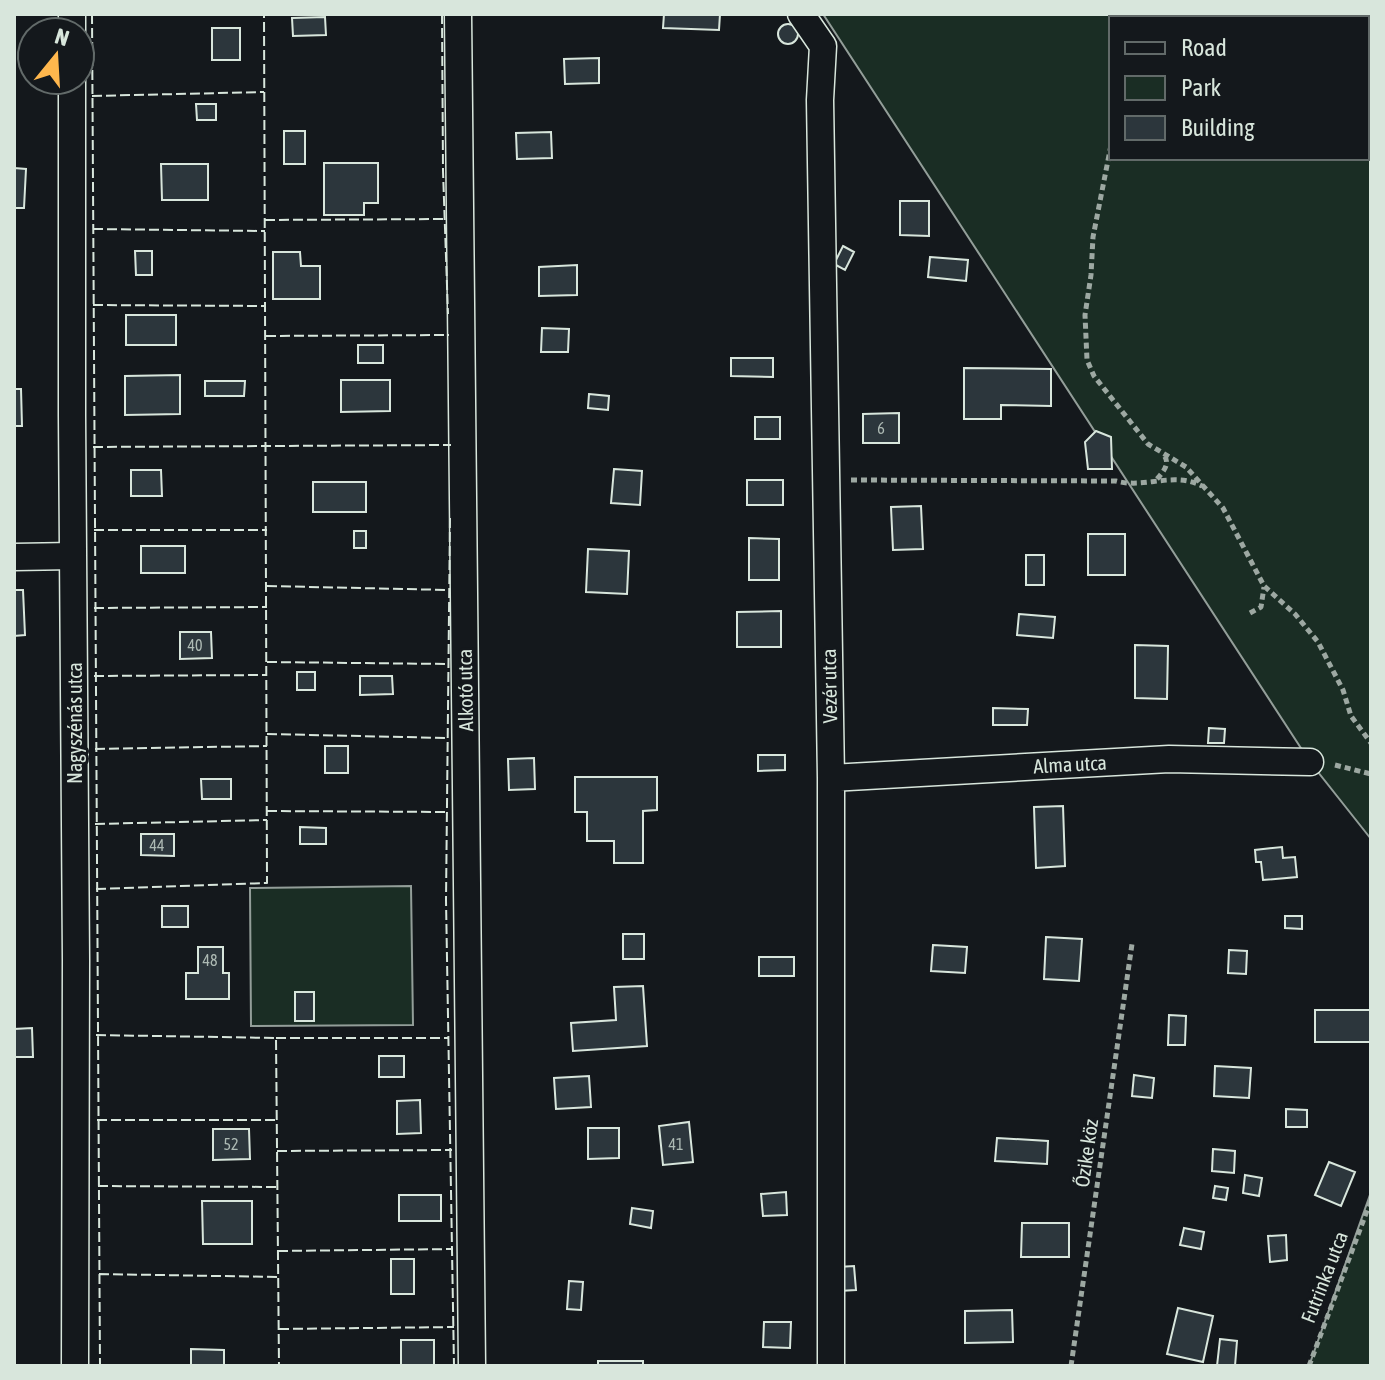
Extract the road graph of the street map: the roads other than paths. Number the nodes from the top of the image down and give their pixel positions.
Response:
1 (458, 14) edge
2 (801, 14) edge
3 (72, 96) edge
4 (73, 556) junction
5 (14, 557) edge
6 (1310, 762) road end
7 (831, 778) junction
8 (75, 1366) edge
9 (472, 1366) edge
10 (831, 1366) edge

1 - 9 street, Alkotó utca
2 - 7 street, Vezér utca
3 - 4 street, Nagyszénás utca
4 - 5 street
4 - 8 street, Nagyszénás utca
6 - 7 street, Alma utca
7 - 10 street, Vezér utca

